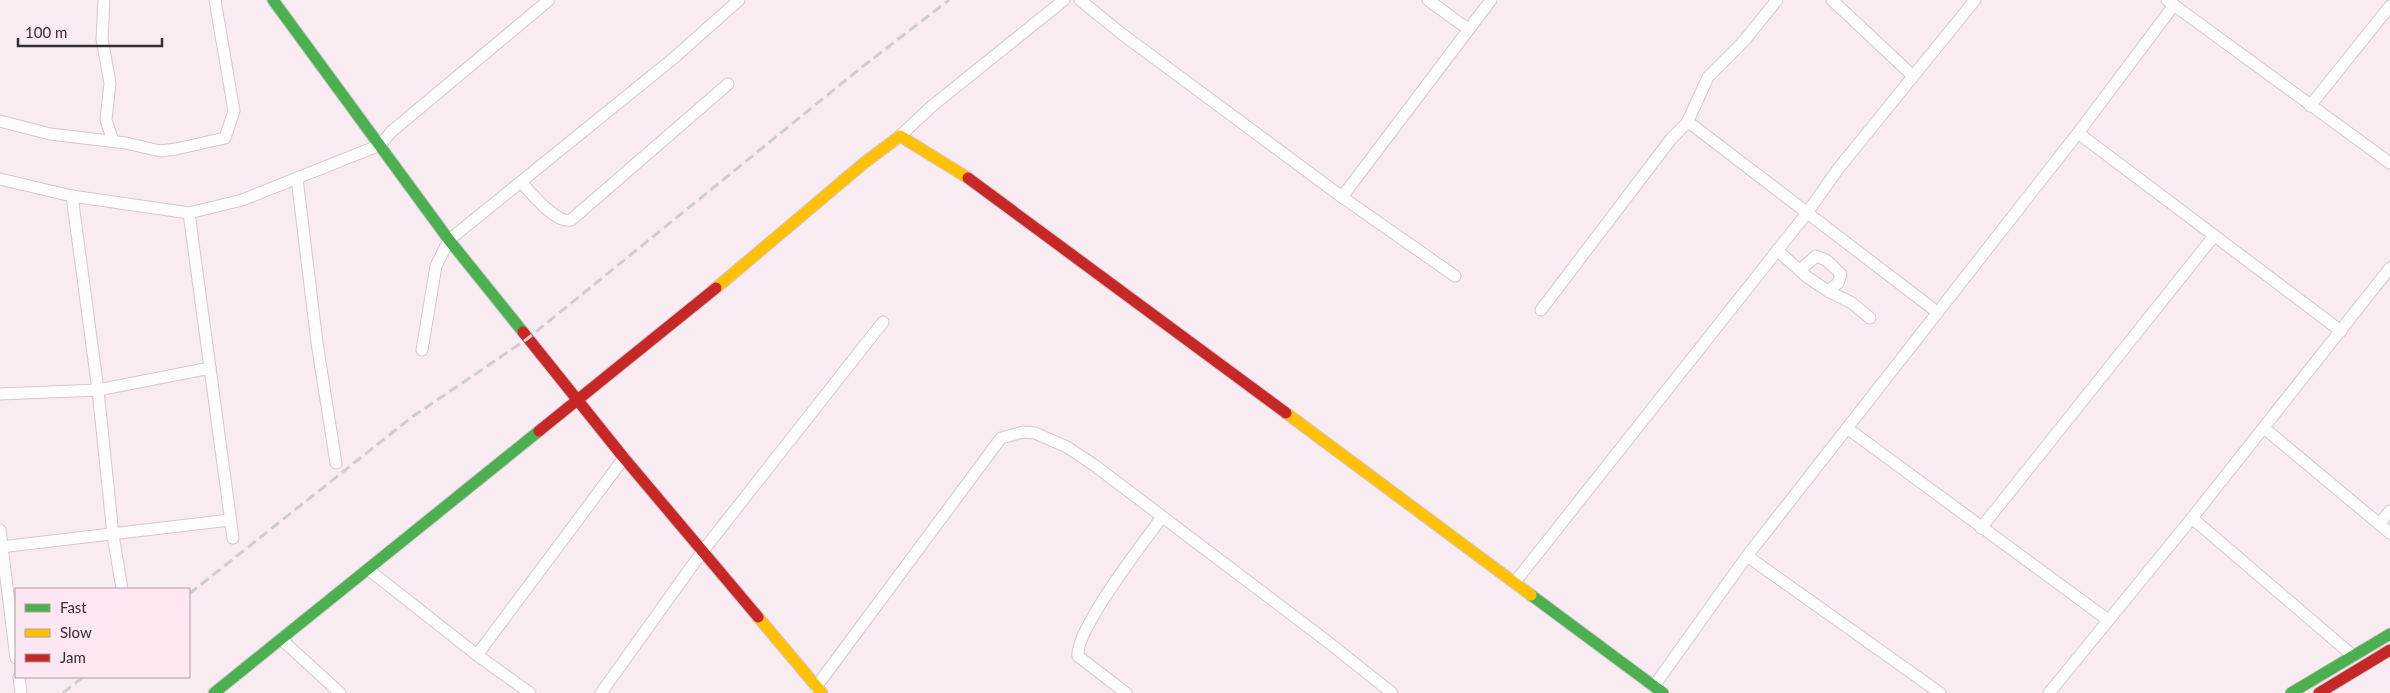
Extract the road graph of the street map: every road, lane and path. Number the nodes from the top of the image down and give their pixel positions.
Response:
1 (104, 0) edge
2 (215, 0) edge
3 (273, 0) edge
4 (549, 0) edge
5 (739, 0) edge
6 (1064, 0) edge
7 (1080, 0) edge
8 (1428, 0) edge
9 (1491, 0) edge
10 (1777, 0) edge
11 (1832, 0) edge
12 (1975, 0) edge
13 (2176, 3) edge
14 (2390, 6) edge
15 (1468, 29) junction
16 (1913, 76) junction
17 (728, 84) dead end
18 (2310, 106) junction
19 (0, 121) edge
20 (1687, 123) junction
21 (2078, 133) junction
22 (900, 136) junction
23 (114, 141) junction
24 (380, 145) junction
25 (2390, 163) edge
26 (297, 178) junction
27 (0, 179) edge
28 (521, 182) junction
29 (72, 196) junction
30 (1342, 197) junction
31 (189, 212) junction
32 (1807, 213) junction
33 (2214, 236) junction
34 (449, 240) junction
35 (1776, 250) junction
36 (2390, 268) edge
37 (1800, 270) junction
38 (1455, 276) dead end
39 (1828, 291) junction
40 (1541, 310) dead end
41 (1938, 312) junction
42 (1870, 318) dead end
43 (883, 322) dead end
44 (2341, 331) junction
45 (422, 350) dead end
46 (210, 368) junction
47 (98, 390) junction
48 (0, 394) edge
49 (577, 400) junction
50 (1847, 428) junction
51 (2264, 428) junction
52 (624, 458) junction
53 (336, 463) dead end
54 (2390, 511) edge
55 (1162, 517) junction
56 (2192, 518) junction
57 (230, 520) junction
58 (2379, 524) junction
59 (1981, 528) junction
60 (0, 530) edge
61 (2390, 533) edge
62 (113, 535) junction
63 (233, 538) dead end
64 (1, 547) edge
65 (702, 552) junction
66 (1747, 556) junction
67 (369, 570) junction
68 (1515, 582) junction
69 (122, 588) edge
70 (2108, 620) junction
71 (2390, 634) edge
72 (281, 638) junction
73 (2390, 650) edge
74 (15, 651) edge
75 (477, 655) junction
76 (2352, 655) junction
77 (19, 678) edge
78 (819, 690) edge
79 (1660, 691) edge
80 (21, 693) edge
81 (214, 693) edge
82 (340, 693) edge
83 (530, 693) edge
84 (601, 693) edge
85 (1126, 693) edge
86 (1392, 693) edge
87 (1940, 693) edge
88 (2049, 693) edge
89 (2291, 693) edge
90 (2319, 693) edge

1 - 23 street
2 - 23 street
3 - 24 street
4 - 24 street
5 - 28 street
6 - 22 street
7 - 30 street
8 - 15 street
9 - 15 street
10 - 20 street
11 - 16 street
12 - 16 street
13 - 18 street
13 - 21 street
14 - 18 street
15 - 30 street
16 - 32 street
17 - 28 street
18 - 25 street
19 - 23 street
20 - 32 street
20 - 40 street
21 - 33 street
21 - 41 street
22 - 49 street
22 - 68 street
24 - 26 street
24 - 34 street
26 - 31 street
26 - 53 street
27 - 29 street
28 - 34 street
29 - 31 street
29 - 47 street
30 - 38 street
31 - 46 street
32 - 35 street
32 - 41 street
33 - 44 street
33 - 59 street
34 - 45 street
34 - 49 street
35 - 37 street
35 - 68 street
36 - 44 street
37 - 39 street
37 - 39 street
39 - 42 street
41 - 50 street
43 - 65 street
44 - 51 street
46 - 47 street
46 - 57 street
47 - 48 street
47 - 62 street
49 - 52 street
49 - 67 street
50 - 59 street
50 - 66 street
51 - 56 street
51 - 58 street
52 - 65 street
52 - 75 street
54 - 58 street
55 - 78 street
55 - 85 street
55 - 86 street
56 - 70 street
56 - 76 street
57 - 62 street
57 - 63 street
58 - 61 street
59 - 70 street
60 - 64 street
62 - 64 street
62 - 69 street
64 - 74 street
65 - 78 street
65 - 84 street
66 - 79 street
66 - 87 street
67 - 72 street
67 - 75 street
68 - 79 street
70 - 88 street
71 - 76 street
72 - 81 street
72 - 82 street
73 - 90 street
75 - 83 street
76 - 89 street
77 - 80 street

